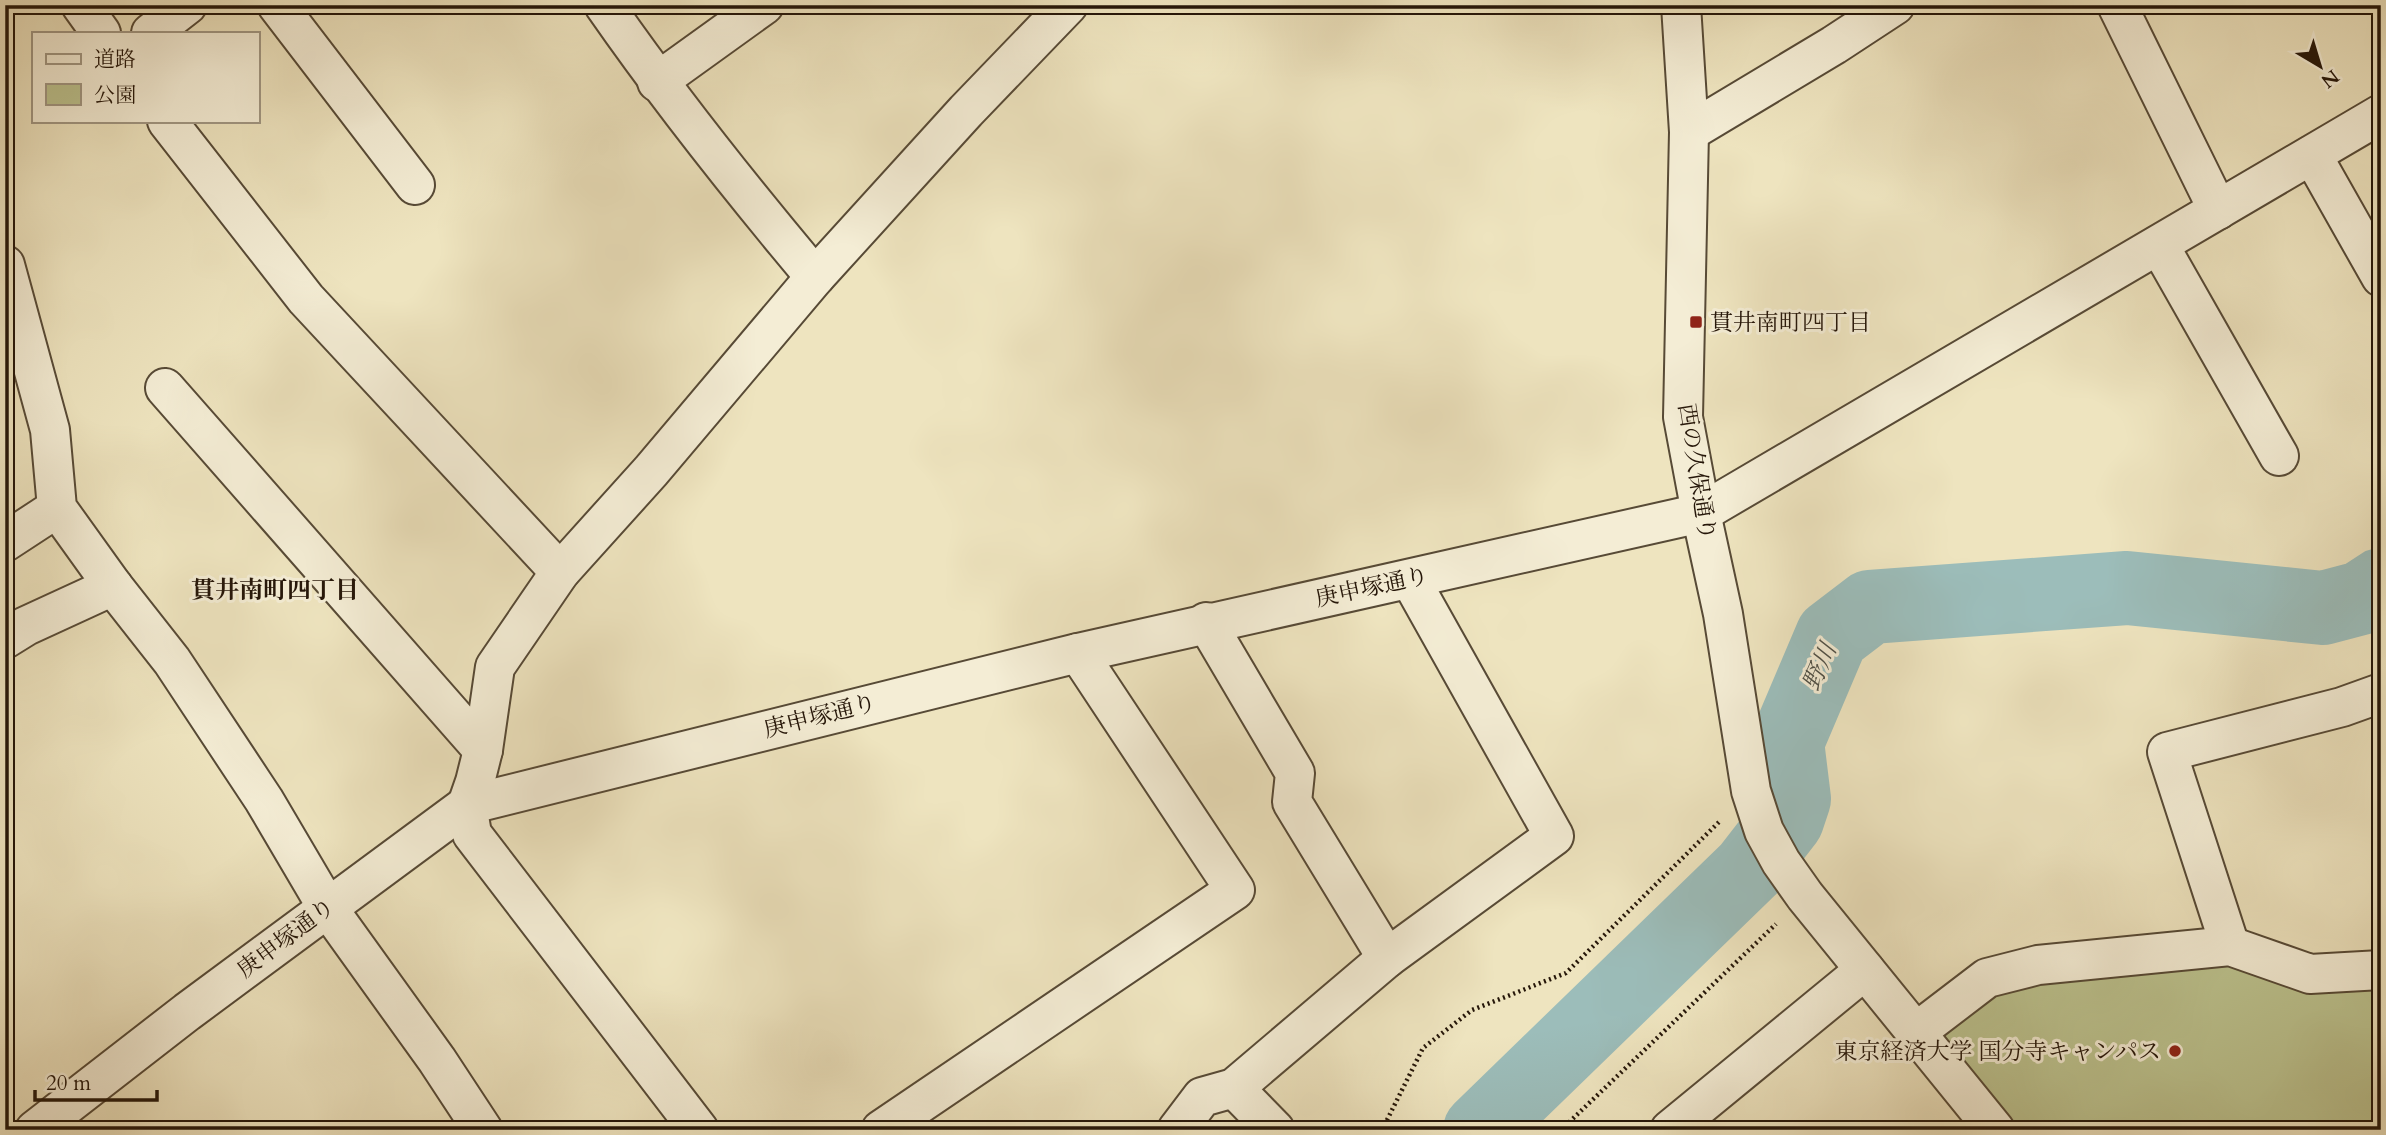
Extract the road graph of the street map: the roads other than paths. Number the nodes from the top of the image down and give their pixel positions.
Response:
1 (81, 5) edge
2 (187, 5) edge
3 (277, 5) edge
4 (604, 5) edge
5 (764, 5) edge
6 (1068, 5) edge
7 (1681, 5) edge
8 (1895, 5) edge
9 (2117, 5) edge
10 (100, 32) edge
11 (152, 32) edge
12 (657, 82) junction
13 (2381, 114) edge
14 (168, 122) edge
15 (1689, 132) junction
16 (2312, 155) junction
17 (415, 185) dead end
18 (2218, 210) junction
19 (2159, 245) junction
20 (5, 265) edge
21 (816, 277) junction
22 (2381, 278) edge
23 (165, 388) dead end
24 (2279, 456) dead end
25 (57, 508) junction
26 (1701, 513) junction
27 (5, 542) edge
28 (560, 572) junction
29 (1410, 579) junction
30 (113, 586) junction
31 (1206, 622) junction
32 (5, 639) edge
33 (1078, 653) junction
34 (2381, 693) edge
35 (483, 750) junction
36 (467, 805) junction
37 (327, 908) junction
38 (2231, 946) junction
39 (1387, 958) junction
40 (1866, 970) junction
41 (2381, 970) edge
42 (1916, 1033) junction
43 (1234, 1088) junction
44 (1976, 1120) edge
45 (476, 1127) edge
46 (35, 1130) edge
47 (699, 1130) edge
48 (881, 1130) edge
49 (1177, 1130) edge
50 (1275, 1130) edge
51 (1670, 1130) edge

1 - 10 street
2 - 11 street
3 - 17 street
4 - 12 street
5 - 12 street
6 - 21 street
7 - 15 street, 西の久保通り
8 - 15 street
9 - 18 street
12 - 21 street
13 - 16 street, 庚申塚通り
14 - 28 street
15 - 26 street, 西の久保通り
16 - 18 street, 庚申塚通り
16 - 22 street
18 - 19 street, 庚申塚通り
19 - 24 street
19 - 26 street, 庚申塚通り
20 - 25 street
21 - 28 street
23 - 35 street
25 - 27 street
25 - 30 street
26 - 29 street, 庚申塚通り
26 - 40 street, 西の久保通り
28 - 35 street
29 - 31 street, 庚申塚通り
29 - 39 street
30 - 32 street
30 - 37 street
31 - 33 street, 庚申塚通り
31 - 39 street
33 - 36 street, 庚申塚通り
33 - 48 street
34 - 38 street
35 - 36 street
36 - 37 street, 庚申塚通り
36 - 47 street
37 - 45 street
37 - 46 street, 庚申塚通り
38 - 41 street
38 - 42 street
39 - 43 street
40 - 42 street
40 - 51 street
42 - 44 street
43 - 49 street
43 - 50 street

